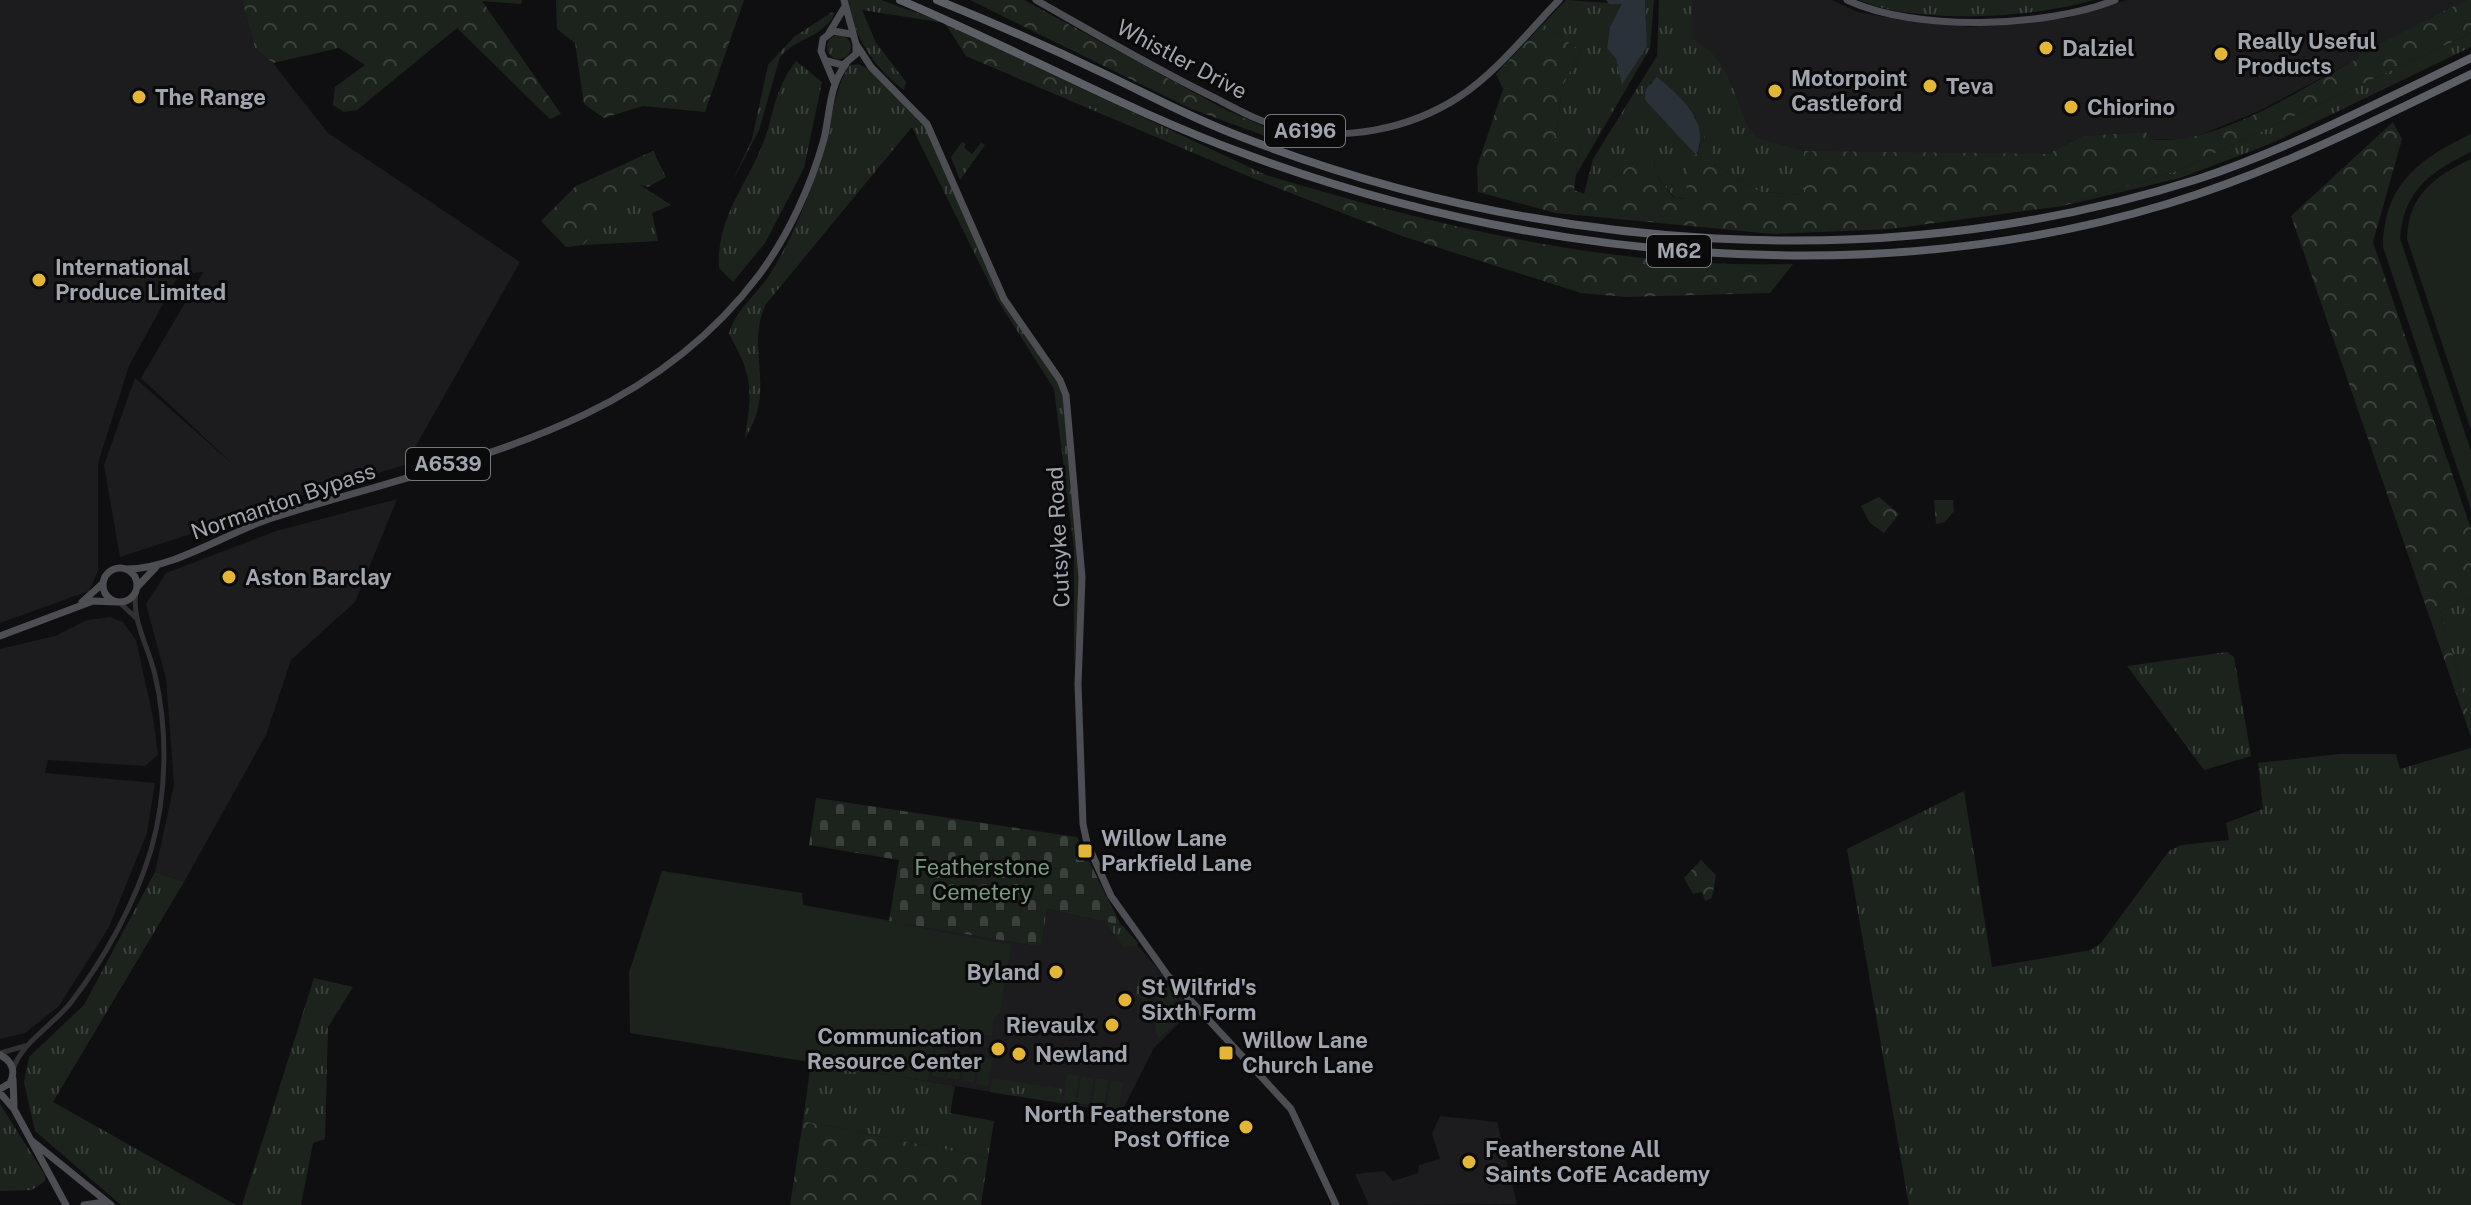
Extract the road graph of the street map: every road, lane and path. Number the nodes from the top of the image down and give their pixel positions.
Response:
1 (900, 0) edge
2 (937, 0) edge
3 (1036, 0) edge
4 (1559, 0) edge
5 (1847, 0) edge
6 (2115, 0) edge
7 (844, 4) edge
8 (829, 33) junction
9 (851, 34) junction
10 (856, 44) junction
11 (2471, 58) edge
12 (827, 61) junction
13 (847, 64) junction
14 (871, 67) junction
15 (2471, 74) edge
16 (834, 83) junction
17 (165, 562) junction
18 (127, 569) junction
19 (103, 583) junction
20 (137, 589) junction
21 (118, 602) junction
22 (73, 608) junction
23 (138, 622) junction
24 (0, 636) edge
25 (29, 1044) junction
26 (0, 1054) edge
27 (13, 1072) junction
28 (0, 1091) edge
29 (14, 1109) junction
30 (29, 1138) junction
31 (109, 1204) edge
32 (66, 1205) edge
33 (84, 1205) edge
34 (1336, 1205) edge

1 - 15 highway, M62
2 - 11 highway, M62
3 - 4 main road, Whistler Drive / A6196
5 - 6 main road
7 - 8 main road
7 - 9 main road
8 - 9 main road
8 - 12 main road
9 - 10 main road
10 - 13 main road
10 - 14 main road, Cutsyke Road
12 - 13 main road
12 - 16 main road, A6539
13 - 14 main road
13 - 16 main road, A6539
14 - 34 main road, Cutsyke Road
16 - 17 main road, Normanton Bypass / A6539
17 - 18 main road, Normanton Bypass / A6539
17 - 20 main road, Normanton Bypass / A6539
18 - 19 main road, A6539
18 - 20 main road
19 - 21 main road
19 - 22 main road, A6539
20 - 21 main road, A6539
20 - 23 street
21 - 22 main road, A6539
21 - 23 street
22 - 24 main road, A6539
23 - 25 street
25 - 26 street
25 - 27 street
26 - 27 main road
27 - 28 main road
27 - 29 main road
28 - 29 main road
29 - 30 main road
30 - 31 main road
30 - 32 main road
31 - 33 main road

